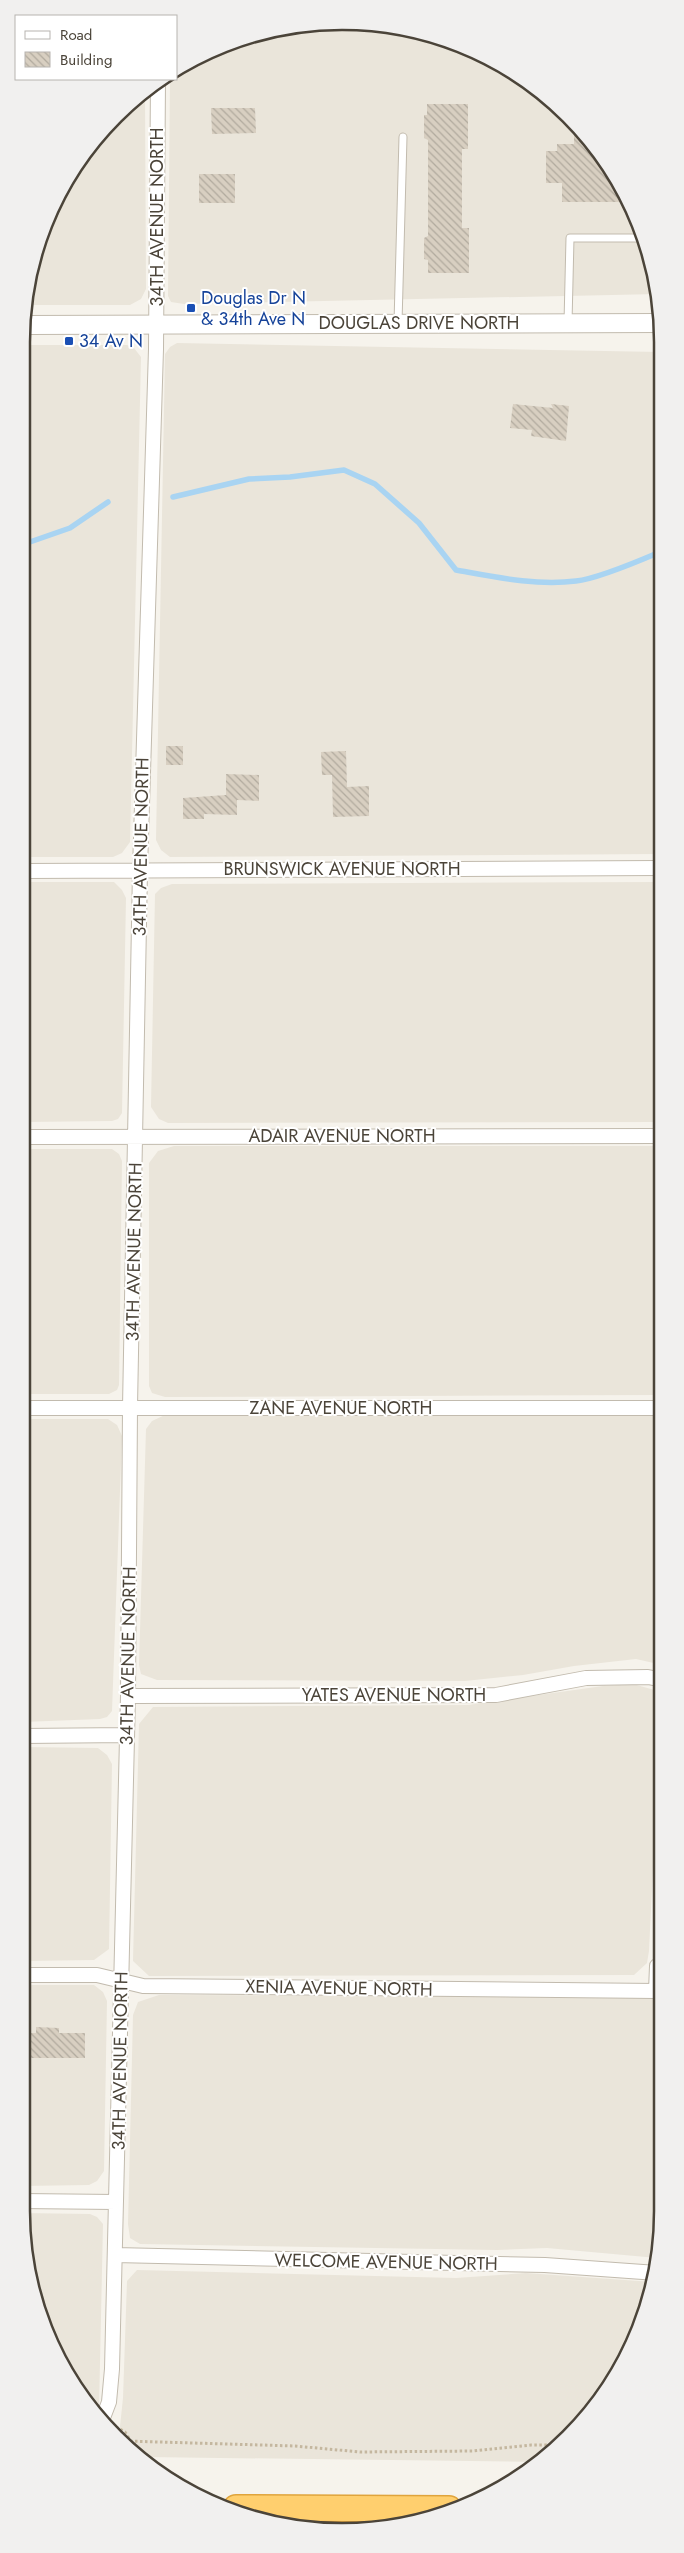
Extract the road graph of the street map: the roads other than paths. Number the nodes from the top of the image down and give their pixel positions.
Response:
1 (158, 90) edge
2 (403, 137) dead end
3 (636, 238) edge
4 (398, 323) junction
5 (568, 323) junction
6 (653, 323) edge
7 (156, 324) junction
8 (31, 325) edge
9 (654, 868) edge
10 (140, 870) junction
11 (30, 871) edge
12 (136, 1136) junction
13 (654, 1136) edge
14 (30, 1137) edge
15 (130, 1407) junction
16 (30, 1408) edge
17 (654, 1408) edge
18 (654, 1678) edge
19 (128, 1696) junction
20 (127, 1735) junction
21 (30, 1736) edge
22 (30, 1975) edge
23 (122, 1980) junction
24 (654, 1991) edge
25 (30, 2202) edge
26 (116, 2202) junction
27 (115, 2255) junction
28 (648, 2272) edge
29 (105, 2414) edge
30 (249, 2508) edge
31 (433, 2509) edge

1 - 7 street, 34TH AVENUE NORTH
2 - 4 lane
3 - 5 lane
4 - 5 street, DOUGLAS DRIVE NORTH
4 - 7 street, DOUGLAS DRIVE NORTH
5 - 6 street, DOUGLAS DRIVE NORTH
7 - 8 street, DOUGLAS DRIVE NORTH
7 - 10 street, 34TH AVENUE NORTH
9 - 10 street, BRUNSWICK AVENUE NORTH
10 - 11 street, BRUNSWICK AVENUE NORTH
10 - 12 street, 34TH AVENUE NORTH
12 - 13 street, ADAIR AVENUE NORTH
12 - 14 street, ADAIR AVENUE NORTH
12 - 15 street, 34TH AVENUE NORTH
15 - 16 street, ZANE AVENUE NORTH
15 - 17 street, ZANE AVENUE NORTH
15 - 19 street, 34TH AVENUE NORTH
18 - 19 street, YATES AVENUE NORTH
19 - 20 street, 34TH AVENUE NORTH
20 - 21 street
20 - 23 street, 34TH AVENUE NORTH
22 - 23 street, XENIA AVENUE NORTH
23 - 24 street, XENIA AVENUE NORTH
23 - 26 street, 34TH AVENUE NORTH
25 - 26 street
26 - 27 street, 34TH AVENUE NORTH
27 - 28 street, WELCOME AVENUE NORTH
27 - 29 street, 34TH AVENUE NORTH
30 - 31 highway

